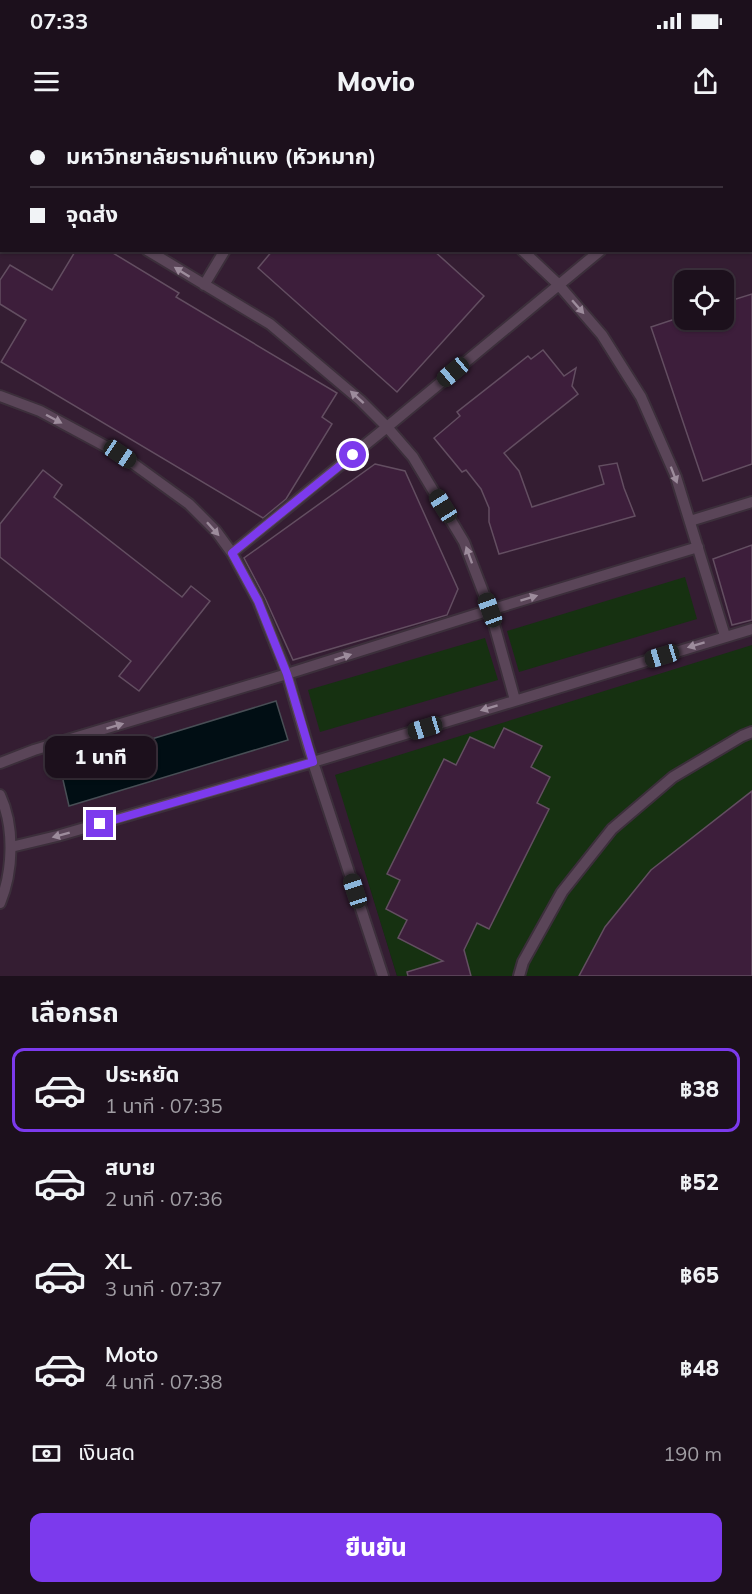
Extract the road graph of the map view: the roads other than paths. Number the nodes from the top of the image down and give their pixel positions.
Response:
1 (150, 252) edge
2 (224, 252) edge
3 (524, 252) edge
4 (598, 252) edge
5 (558, 284) junction
6 (204, 285) junction
7 (0, 396) edge
8 (387, 427) junction
9 (752, 502) edge
10 (690, 521) junction
11 (698, 547) junction
12 (232, 553) junction
13 (490, 610) junction
14 (752, 628) edge
15 (725, 636) junction
16 (287, 674) junction
17 (515, 700) junction
18 (752, 732) edge
19 (313, 762) junction
20 (0, 763) edge
21 (0, 795) edge
22 (11, 847) junction
23 (0, 903) edge
24 (383, 976) edge
25 (519, 976) edge

6 -> 1 lane
2 - 6 lane
3 - 5 lane
4 - 5 lane
5 - 8 lane
5 -> 10 lane
8 -> 6 lane
7 -> 12 lane
8 - 12 lane
13 -> 8 lane
9 - 10 lane
10 - 11 lane
13 -> 11 lane
11 - 15 lane
12 - 16 lane
16 -> 13 lane
13 - 17 lane
14 - 15 lane
15 -> 17 lane
16 - 19 lane
20 -> 16 lane
17 -> 19 lane
18 - 25 lane
19 -> 22 lane
19 - 24 lane
21 - 22 lane
22 - 23 lane

